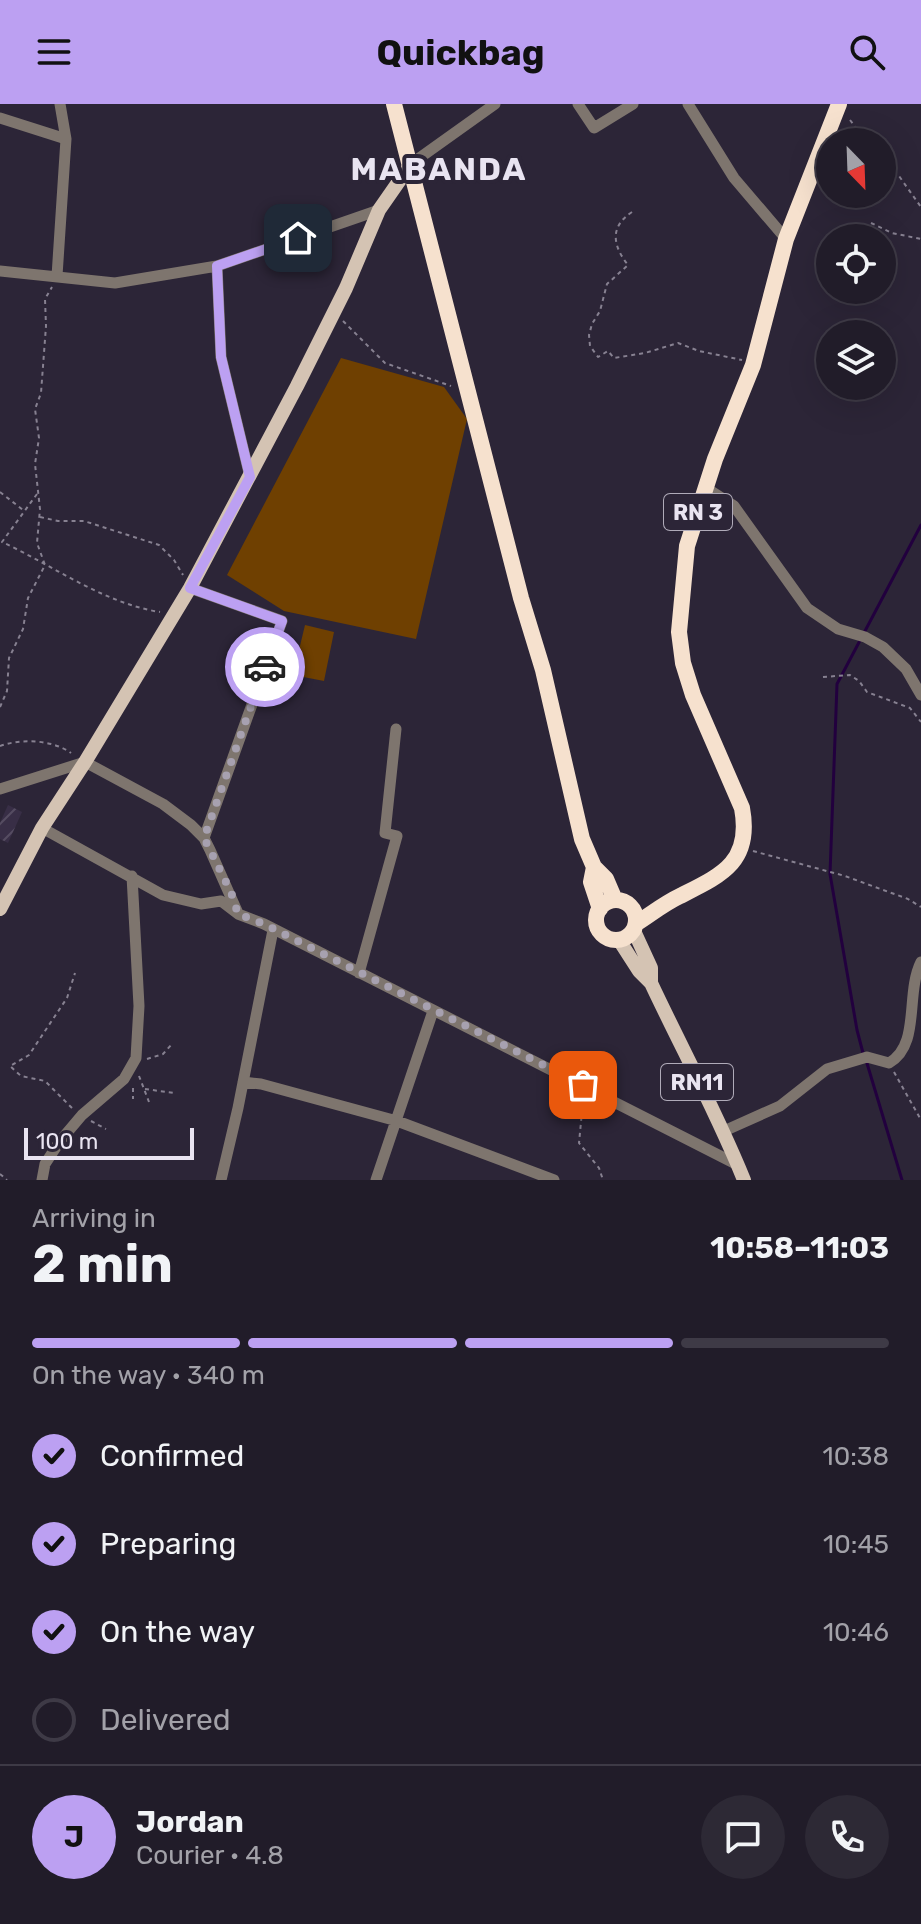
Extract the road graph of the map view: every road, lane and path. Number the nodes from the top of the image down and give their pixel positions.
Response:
1 (60, 104) edge
2 (394, 104) edge
3 (495, 104) edge
4 (578, 104) edge
5 (633, 104) edge
6 (688, 104) edge
7 (837, 107) edge
8 (0, 118) edge
9 (856, 128) edge
10 (66, 139) junction
11 (411, 164) junction
12 (896, 173) edge
13 (921, 207) edge
14 (379, 210) junction
15 (632, 212) dead end
16 (871, 223) dead end
17 (786, 239) junction
18 (921, 239) edge
19 (217, 266) junction
20 (0, 271) edge
21 (57, 276) junction
22 (334, 312) junction
23 (753, 365) junction
24 (469, 393) junction
25 (250, 477) junction
26 (706, 488) junction
27 (0, 492) edge
28 (38, 493) junction
29 (24, 511) junction
30 (39, 516) junction
31 (1, 543) edge
32 (45, 565) junction
33 (190, 588) junction
34 (172, 617) junction
35 (823, 677) dead end
36 (921, 695) edge
37 (0, 707) edge
38 (921, 722) edge
39 (396, 729) dead end
40 (0, 746) edge
41 (85, 762) junction
42 (0, 789) edge
43 (42, 828) junction
44 (204, 838) junction
45 (741, 848) junction
46 (132, 876) junction
47 (15, 880) junction
48 (0, 889) edge
49 (678, 896) junction
50 (615, 905) junction
51 (921, 907) edge
52 (0, 909) edge
53 (238, 914) junction
54 (273, 930) junction
55 (630, 931) junction
56 (921, 962) edge
57 (75, 973) dead end
58 (359, 973) junction
59 (433, 1011) junction
60 (172, 1044) dead end
61 (135, 1060) junction
62 (884, 1062) junction
63 (139, 1077) junction
64 (243, 1082) junction
65 (583, 1085) junction
66 (144, 1089) junction
67 (174, 1093) dead end
68 (133, 1099) dead end
69 (149, 1102) dead end
70 (82, 1115) junction
71 (921, 1120) edge
72 (397, 1121) junction
73 (106, 1129) dead end
74 (724, 1131) junction
75 (738, 1165) junction
76 (0, 1174) edge
77 (224, 1179) edge
78 (7, 1180) edge
79 (42, 1180) edge
80 (376, 1180) edge
81 (554, 1180) edge
82 (603, 1180) edge
83 (744, 1180) edge

1 - 10 street
2 - 11 highway
3 - 11 street
4 - 5 street
6 - 17 street
7 - 9 path
7 - 17 highway, RN 3
8 - 10 street
10 - 21 street
11 - 14 main road
11 - 24 highway
12 - 13 path
14 - 19 street
14 - 22 main road
15 - 23 path
16 - 18 path
17 - 23 highway, RN 3
19 - 21 street
19 - 25 street
20 - 21 street
21 - 28 path
22 - 24 path
22 - 25 main road
23 - 26 highway, RN 3
24 - 50 highway
25 - 33 main road
26 - 36 street
26 - 45 highway, RN 3
27 - 29 path
28 - 29 path
28 - 30 path
29 - 31 path
30 - 32 path
30 - 33 path
31 - 32 path
32 - 34 path
32 - 37 path
33 - 34 main road
33 - 44 street
34 - 41 main road
35 - 38 path
39 - 58 street
40 - 41 path
41 - 42 street
41 - 43 main road
41 - 44 street
43 - 46 street
43 - 47 main road
44 - 53 street
45 - 49 highway
45 - 51 path
46 - 53 street
46 - 61 street
47 - 48 street
47 - 52 main road
49 - 50 highway
49 - 55 highway
50 - 55 highway
50 - 55 highway
53 - 54 street
54 - 58 street
54 - 64 street
55 - 74 main road, RN11
56 - 62 street
57 - 70 path
58 - 59 street
59 - 65 street
59 - 72 street
60 - 61 path
61 - 63 path
61 - 70 street
62 - 71 path
62 - 74 street
63 - 66 path
63 - 68 path
64 - 72 street
64 - 77 street
65 - 75 street
65 - 82 path
66 - 67 path
66 - 69 path
70 - 73 path
70 - 79 street
72 - 80 street
72 - 81 street
74 - 75 main road, RN11
75 - 83 main road, RN11
76 - 78 path

